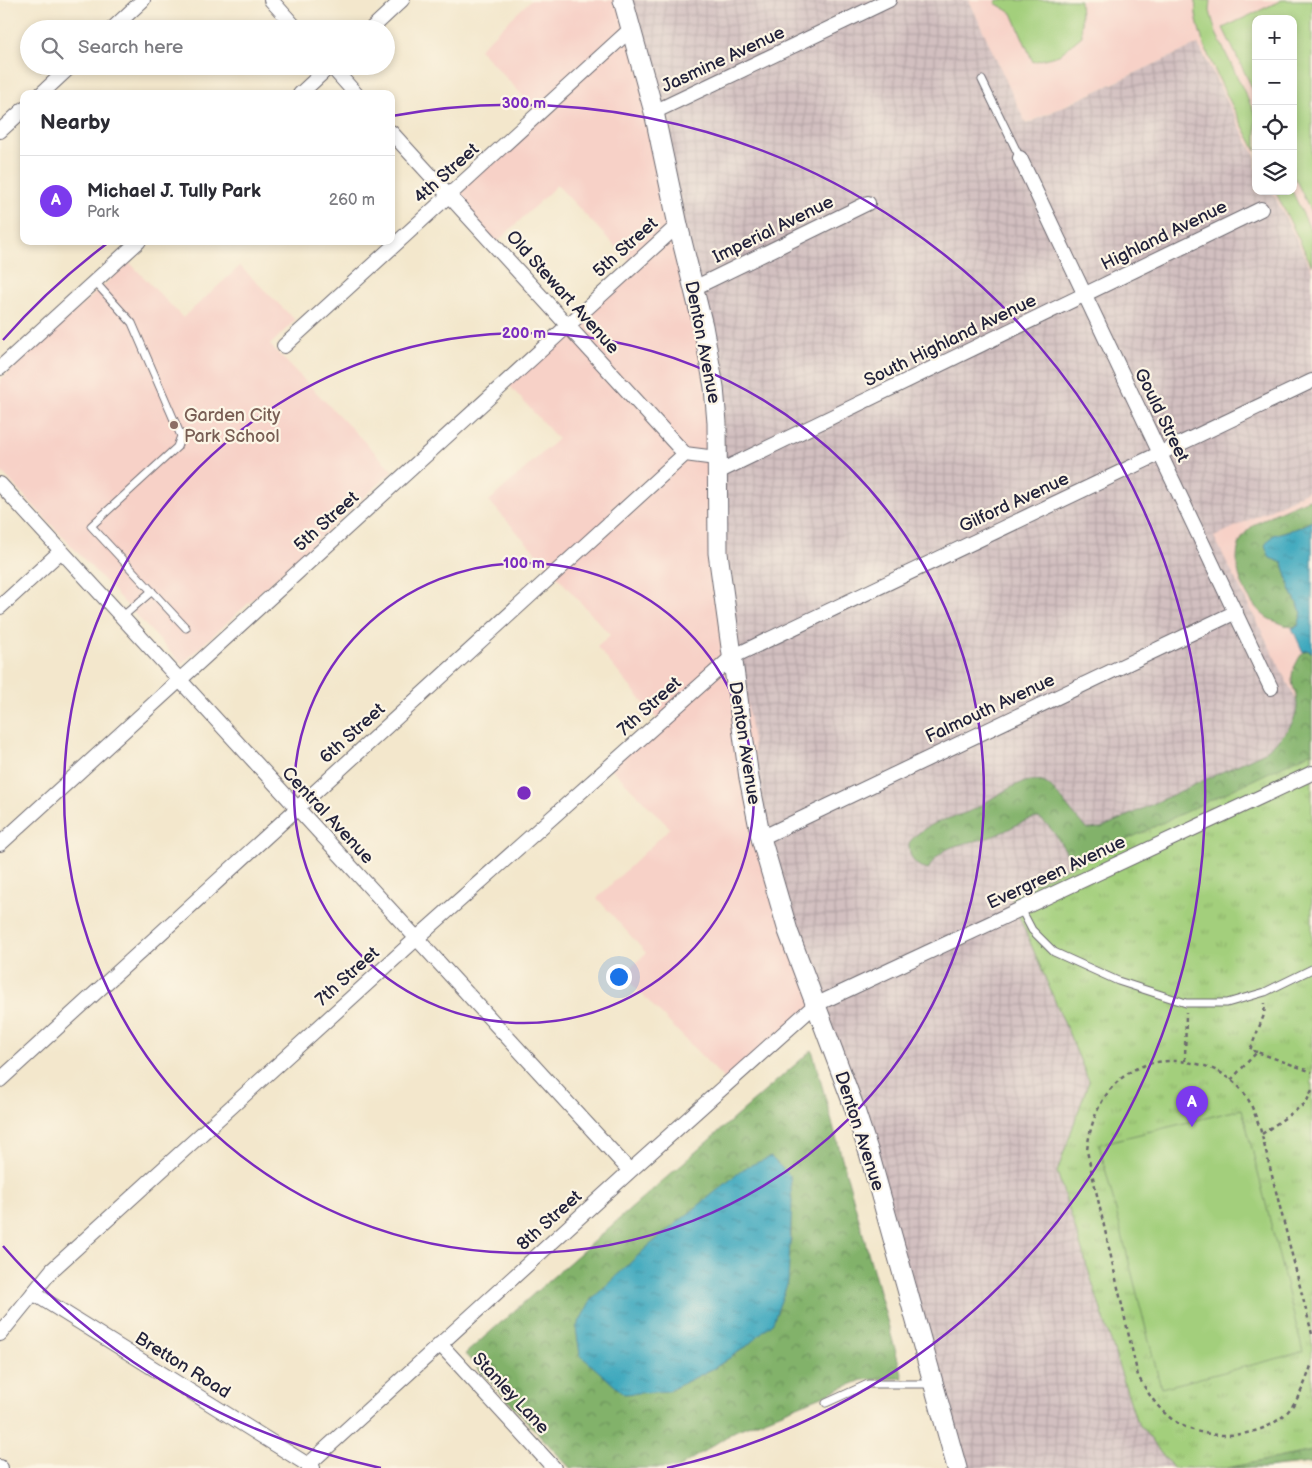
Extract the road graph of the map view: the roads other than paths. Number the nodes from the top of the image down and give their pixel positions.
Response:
1 (143, 0) edge
2 (271, 0) edge
3 (402, 0) edge
4 (623, 0) edge
5 (889, 0) edge
6 (122, 20) edge
7 (289, 20) edge
8 (381, 20) edge
9 (632, 28) junction
10 (61, 75) edge
11 (320, 75) edge
12 (338, 75) edge
13 (982, 80) dead end
14 (45, 90) edge
15 (304, 90) edge
16 (352, 90) edge
17 (654, 112) junction
18 (20, 113) edge
19 (0, 131) edge
20 (395, 136) edge
21 (1020, 158) joint
22 (449, 196) junction
23 (868, 203) dead end
24 (1261, 209) dead end
25 (678, 225) junction
26 (135, 245) edge
27 (95, 282) junction
28 (694, 288) junction
29 (1084, 295) junction
30 (568, 326) junction
31 (284, 346) dead end
32 (0, 368) edge
33 (1312, 381) edge
34 (685, 454) junction
35 (1160, 454) junction
36 (716, 466) junction
37 (0, 484) edge
38 (61, 551) junction
39 (152, 590) junction
40 (0, 607) edge
41 (1236, 612) junction
42 (122, 617) junction
43 (186, 628) dead end
44 (732, 657) junction
45 (179, 680) junction
46 (1271, 688) dead end
47 (1312, 773) edge
48 (297, 809) junction
49 (761, 838) junction
50 (0, 844) edge
51 (1021, 909) junction
52 (416, 939) junction
53 (1312, 970) edge
54 (815, 1005) junction
55 (0, 1080) edge
56 (630, 1171) junction
57 (33, 1293) junction
58 (0, 1334) edge
59 (440, 1344) junction
60 (934, 1384) junction
61 (826, 1403) dead end
62 (311, 1466) edge
63 (554, 1468) edge
64 (957, 1468) edge

1 - 6 street
2 - 7 street
3 - 8 street
4 - 9 main road, Denton Avenue
5 - 17 street, Jasmine Avenue
9 - 17 main road, Denton Avenue
9 - 22 street, 4th Street
10 - 14 street
11 - 15 street
12 - 16 street
13 - 21 lane
17 - 25 main road, Denton Avenue
18 - 19 street
20 - 22 street, Old Stewart Avenue
21 - 29 street, Gould Street
22 - 30 street, Old Stewart Avenue
22 - 31 street, 4th Street
23 - 28 street, Imperial Avenue
24 - 29 street, Highland Avenue
25 - 28 main road, Denton Avenue
25 - 30 street, 5th Street
26 - 27 street
27 - 32 street
27 - 39 lane
28 - 36 main road, Denton Avenue
29 - 35 street, Gould Street
29 - 36 street, South Highland Avenue
30 - 34 street, Old Stewart Avenue
30 - 45 street, 5th Street
33 - 35 street, Gilford Avenue
34 - 36 street
34 - 48 street, 6th Street
35 - 41 street, Gould Street
35 - 44 street, Gilford Avenue
36 - 44 main road, Denton Avenue
37 - 38 street, Central Avenue
38 - 40 street
38 - 42 street, Central Avenue
39 - 42 lane
39 - 43 lane
41 - 46 street, Gould Street
41 - 49 street, Falmouth Avenue
42 - 45 street, Central Avenue
44 - 49 main road, Denton Avenue
44 - 52 street, 7th Street
45 - 48 street, Central Avenue
45 - 50 street, 5th Street
47 - 51 street, Evergreen Avenue
48 - 52 street, Central Avenue
48 - 55 street, 6th Street
49 - 54 main road, Denton Avenue
51 - 53 lane
51 - 54 street, Evergreen Avenue
52 - 56 street, Central Avenue
52 - 57 street, 7th Street
54 - 56 street, 8th Street
54 - 60 main road, Denton Avenue
56 - 59 street, 8th Street
57 - 58 street, 7th Street
57 - 62 street, Bretton Road
59 - 62 street, 8th Street
59 - 63 street, Stanley Lane
60 - 61 lane
60 - 64 main road, Denton Avenue

